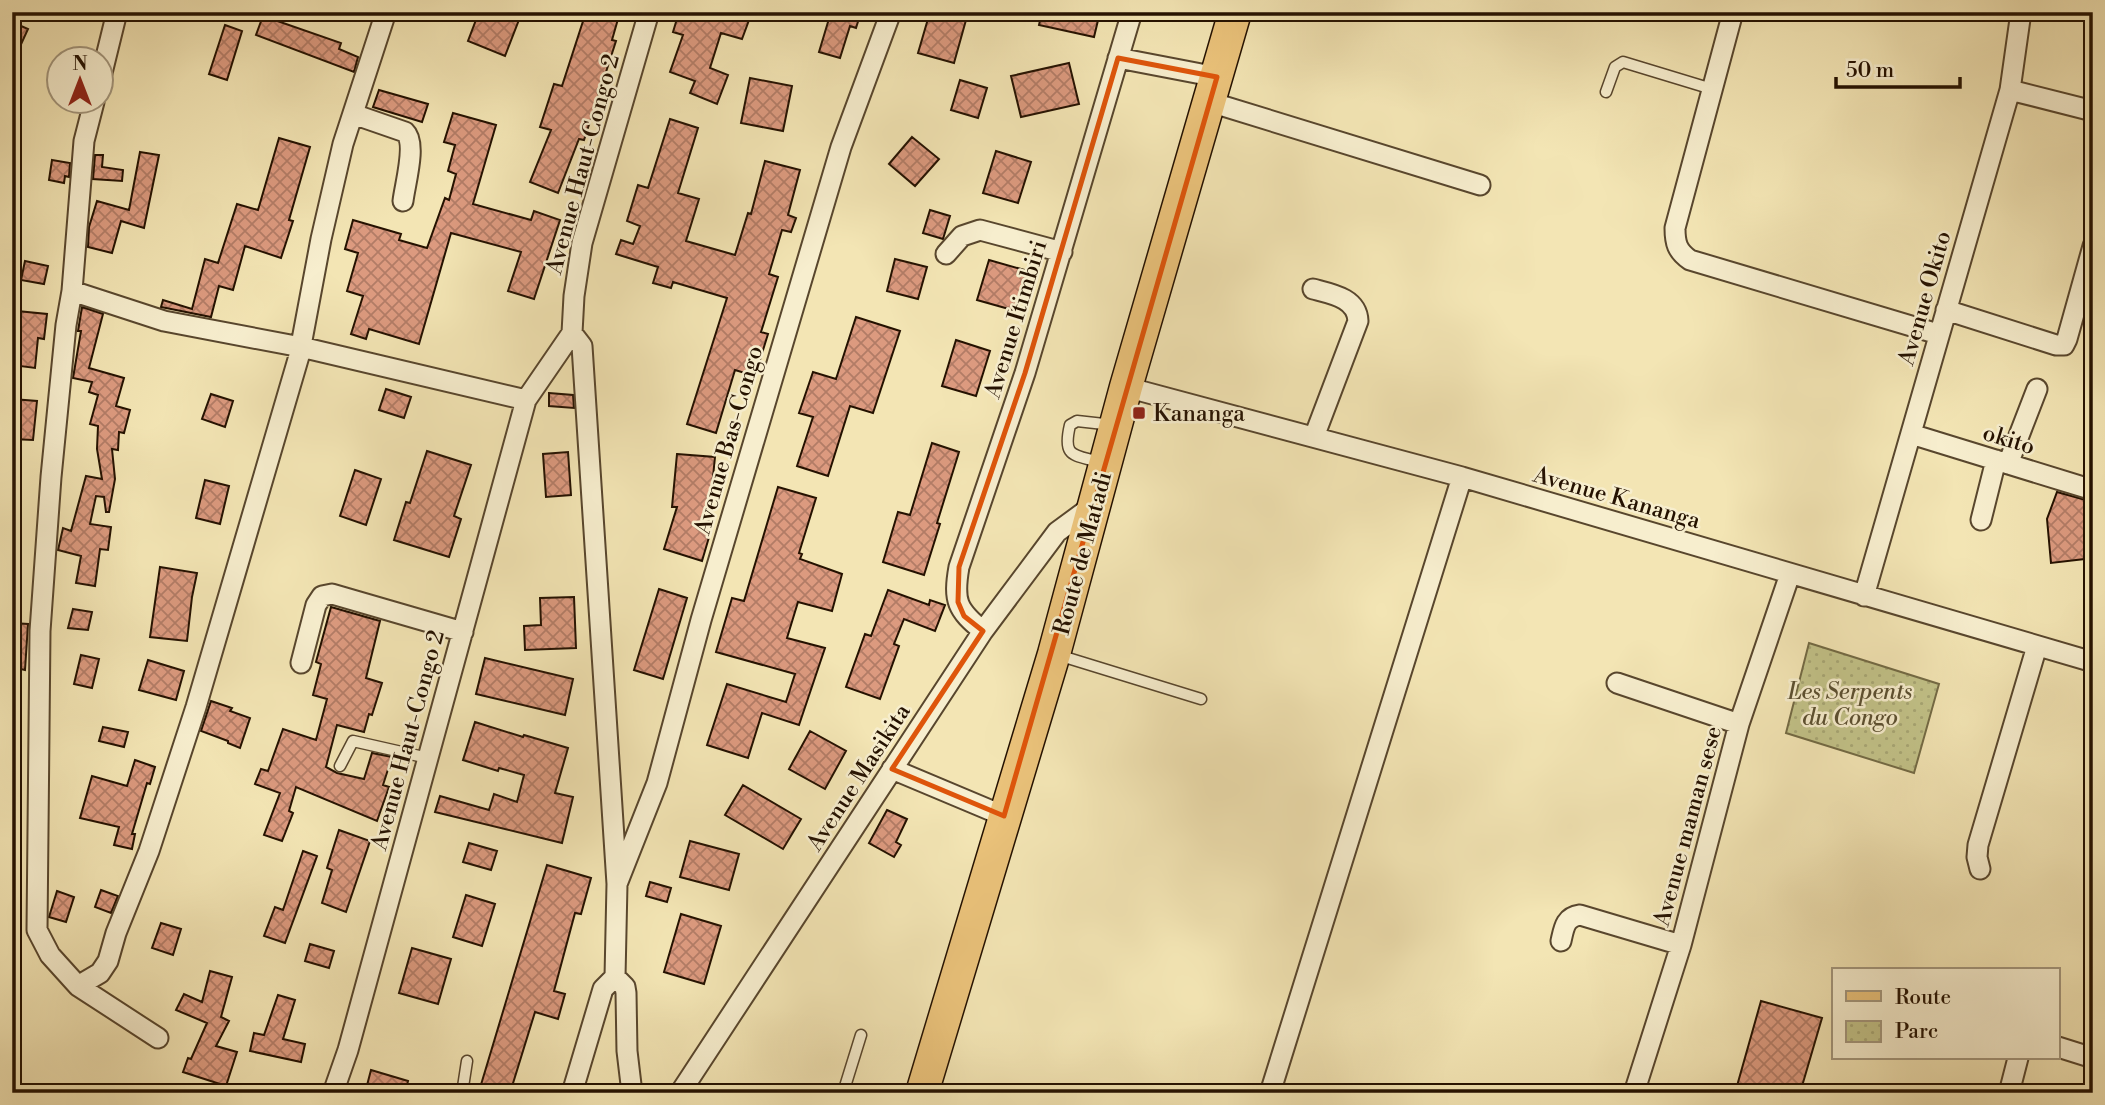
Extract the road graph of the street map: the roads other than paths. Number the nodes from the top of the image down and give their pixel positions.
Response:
1 (117, 12) edge
2 (386, 12) edge
3 (649, 12) edge
4 (891, 12) edge
5 (1132, 12) edge
6 (1235, 12) edge
7 (1733, 12) edge
8 (2021, 12) edge
9 (109, 46) edge
10 (1118, 58) junction
11 (1213, 89) junction
12 (1712, 89) junction
13 (2010, 90) junction
14 (1606, 92) dead end
15 (2093, 111) edge
16 (353, 114) junction
17 (90, 116) edge
18 (1480, 185) dead end
19 (403, 201) dead end
20 (2093, 246) edge
21 (1062, 252) junction
22 (946, 254) dead end
23 (1313, 289) dead end
24 (72, 291) junction
25 (1946, 310) junction
26 (572, 332) junction
27 (1938, 334) junction
28 (301, 346) junction
29 (1126, 387) junction
30 (2037, 389) dead end
31 (526, 400) junction
32 (1116, 425) junction
33 (1911, 434) junction
34 (1314, 437) junction
35 (2002, 462) junction
36 (1106, 465) junction
37 (1462, 477) junction
38 (2093, 490) edge
39 (1096, 503) junction
40 (1981, 520) dead end
41 (1790, 573) junction
42 (1864, 596) junction
43 (983, 631) junction
44 (463, 632) junction
45 (2038, 646) junction
46 (1054, 654) junction
47 (2093, 662) edge
48 (301, 663) dead end
49 (1617, 683) dead end
50 (1201, 699) dead end
51 (1739, 724) junction
52 (428, 758) junction
53 (340, 766) dead end
54 (892, 769) junction
55 (1004, 816) junction
56 (1980, 869) dead end
57 (617, 884) junction
58 (1560, 941) dead end
59 (1681, 945) junction
60 (615, 977) junction
61 (78, 985) junction
62 (861, 1035) dead end
63 (158, 1038) dead end
64 (2060, 1048) edge
65 (2093, 1058) edge
66 (2017, 1060) edge
67 (467, 1061) dead end
68 (925, 1092) edge
69 (333, 1093) edge
70 (474, 1093) edge
71 (572, 1093) edge
72 (632, 1093) edge
73 (680, 1093) edge
74 (843, 1093) edge
75 (1270, 1093) edge
76 (1634, 1093) edge
77 (2009, 1093) edge

1 - 9 street
2 - 16 street
3 - 26 street, Avenue Haut-Congo 2
4 - 57 street, Avenue Bas-Congo
5 - 10 street, Avenue Itimbiri
6 - 11 main road, Route de Matadi
7 - 12 street
8 - 13 street, Avenue Okito
10 - 11 street
10 - 21 street, Avenue Itimbiri
11 - 18 street
11 - 29 main road, Route de Matadi
12 - 14 lane
12 - 27 street
13 - 15 street
13 - 25 street, Avenue Okito
16 - 19 street
16 - 28 street
17 - 24 street
20 - 25 street
21 - 22 street
21 - 43 street, Avenue Itimbiri
23 - 34 street
24 - 28 street
24 - 61 street
25 - 27 street, Avenue Okito
26 - 31 street, Avenue Haut-Congo 2
26 - 57 street
27 - 33 street, Avenue Okito
28 - 31 street
28 - 61 street
29 - 32 main road, Route de Matadi
29 - 34 street, Avenue Kananga
30 - 35 street, okito
31 - 44 street, Avenue Haut-Congo 2
32 - 36 main road, Route de Matadi
32 - 36 lane
33 - 35 street, okito
33 - 42 street, Avenue Okito
34 - 37 street, Avenue Kananga
35 - 38 street, okito
35 - 40 street
36 - 39 main road, Route de Matadi
37 - 41 street, Avenue Kananga
37 - 75 street
39 - 43 street, Avenue Masikita
39 - 46 main road, Route de Matadi
41 - 42 street, Avenue Kananga
41 - 51 street, Avenue maman sese
42 - 45 street, Avenue Kananga
43 - 54 street, Avenue Masikita
44 - 48 street
44 - 52 street, Avenue Haut-Congo 2
45 - 47 street, Avenue Kananga
45 - 56 street
46 - 50 lane
46 - 55 main road, Route de Matadi
49 - 51 street
51 - 59 street, Avenue maman sese
52 - 53 lane
52 - 69 street, Avenue Haut-Congo 2
54 - 55 street
54 - 73 street, Avenue Masikita
55 - 68 main road, Route de Matadi
57 - 60 street
58 - 59 street
59 - 76 street, Avenue maman sese
60 - 71 street
60 - 72 street
61 - 63 street
62 - 74 lane
64 - 65 street
66 - 77 street
67 - 70 lane

